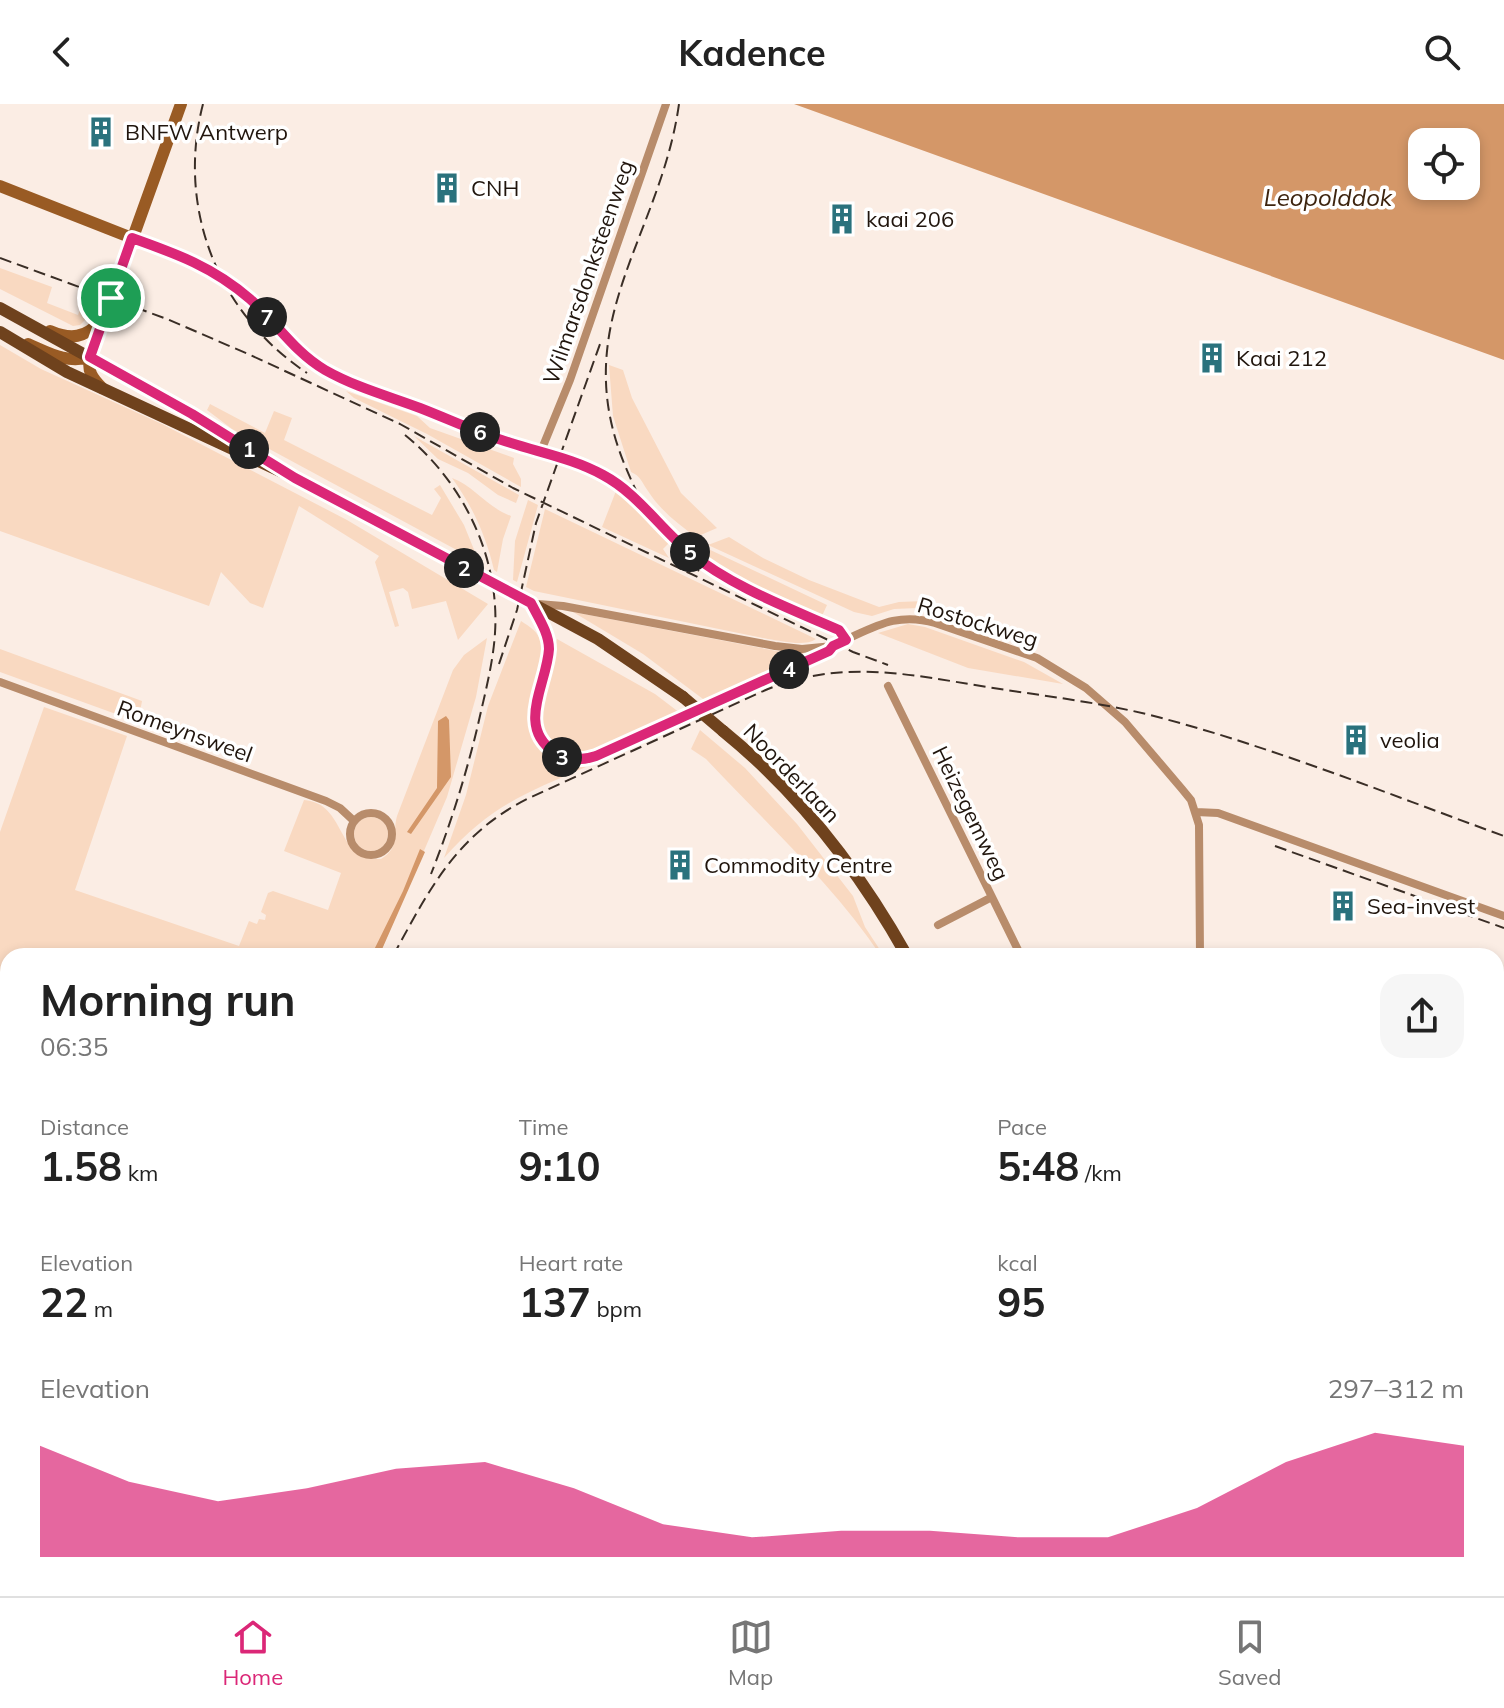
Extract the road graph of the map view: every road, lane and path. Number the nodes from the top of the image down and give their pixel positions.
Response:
1 (181, 104) edge
2 (666, 104) edge
3 (0, 186) edge
4 (132, 238) junction
5 (0, 308) edge
6 (103, 319) junction
7 (27, 322) junction
8 (1, 333) edge
9 (90, 357) junction
10 (102, 388) junction
11 (541, 451) junction
12 (295, 478) junction
13 (531, 603) junction
14 (846, 640) junction
15 (833, 646) junction
16 (0, 682) edge
17 (888, 686) dead end
18 (1196, 812) junction
19 (354, 821) junction
20 (992, 897) junction
21 (1504, 916) edge
22 (938, 925) dead end
23 (903, 948) edge
24 (1017, 948) edge
25 (1200, 948) edge

1 - 4 main road
2 - 11 street, Wilmarsdonksteenweg
3 - 4 main road
4 - 6 main road
4 - 11 street
5 - 7 main road, Noorderlaan
6 - 7 main road
6 - 9 main road
7 - 9 main road, Noorderlaan
8 - 9 main road, Noorderlaan
8 - 10 main road, Noorderlaan
9 - 10 main road
9 - 12 main road, Noorderlaan
10 - 12 main road, Noorderlaan
11 - 14 street
12 - 13 main road, Noorderlaan, bridge
13 - 15 street, Noorderlaan
13 - 15 street, Rostockweg
13 - 23 main road, Noorderlaan, bridge
14 - 15 street, Rostockweg
14 - 18 street, Rostockweg
16 - 19 street, Romeynsweel
17 - 20 street, Heizegemweg
18 - 21 street
18 - 25 street
19 - 19 street
20 - 22 street
20 - 24 street, Heizegemweg

